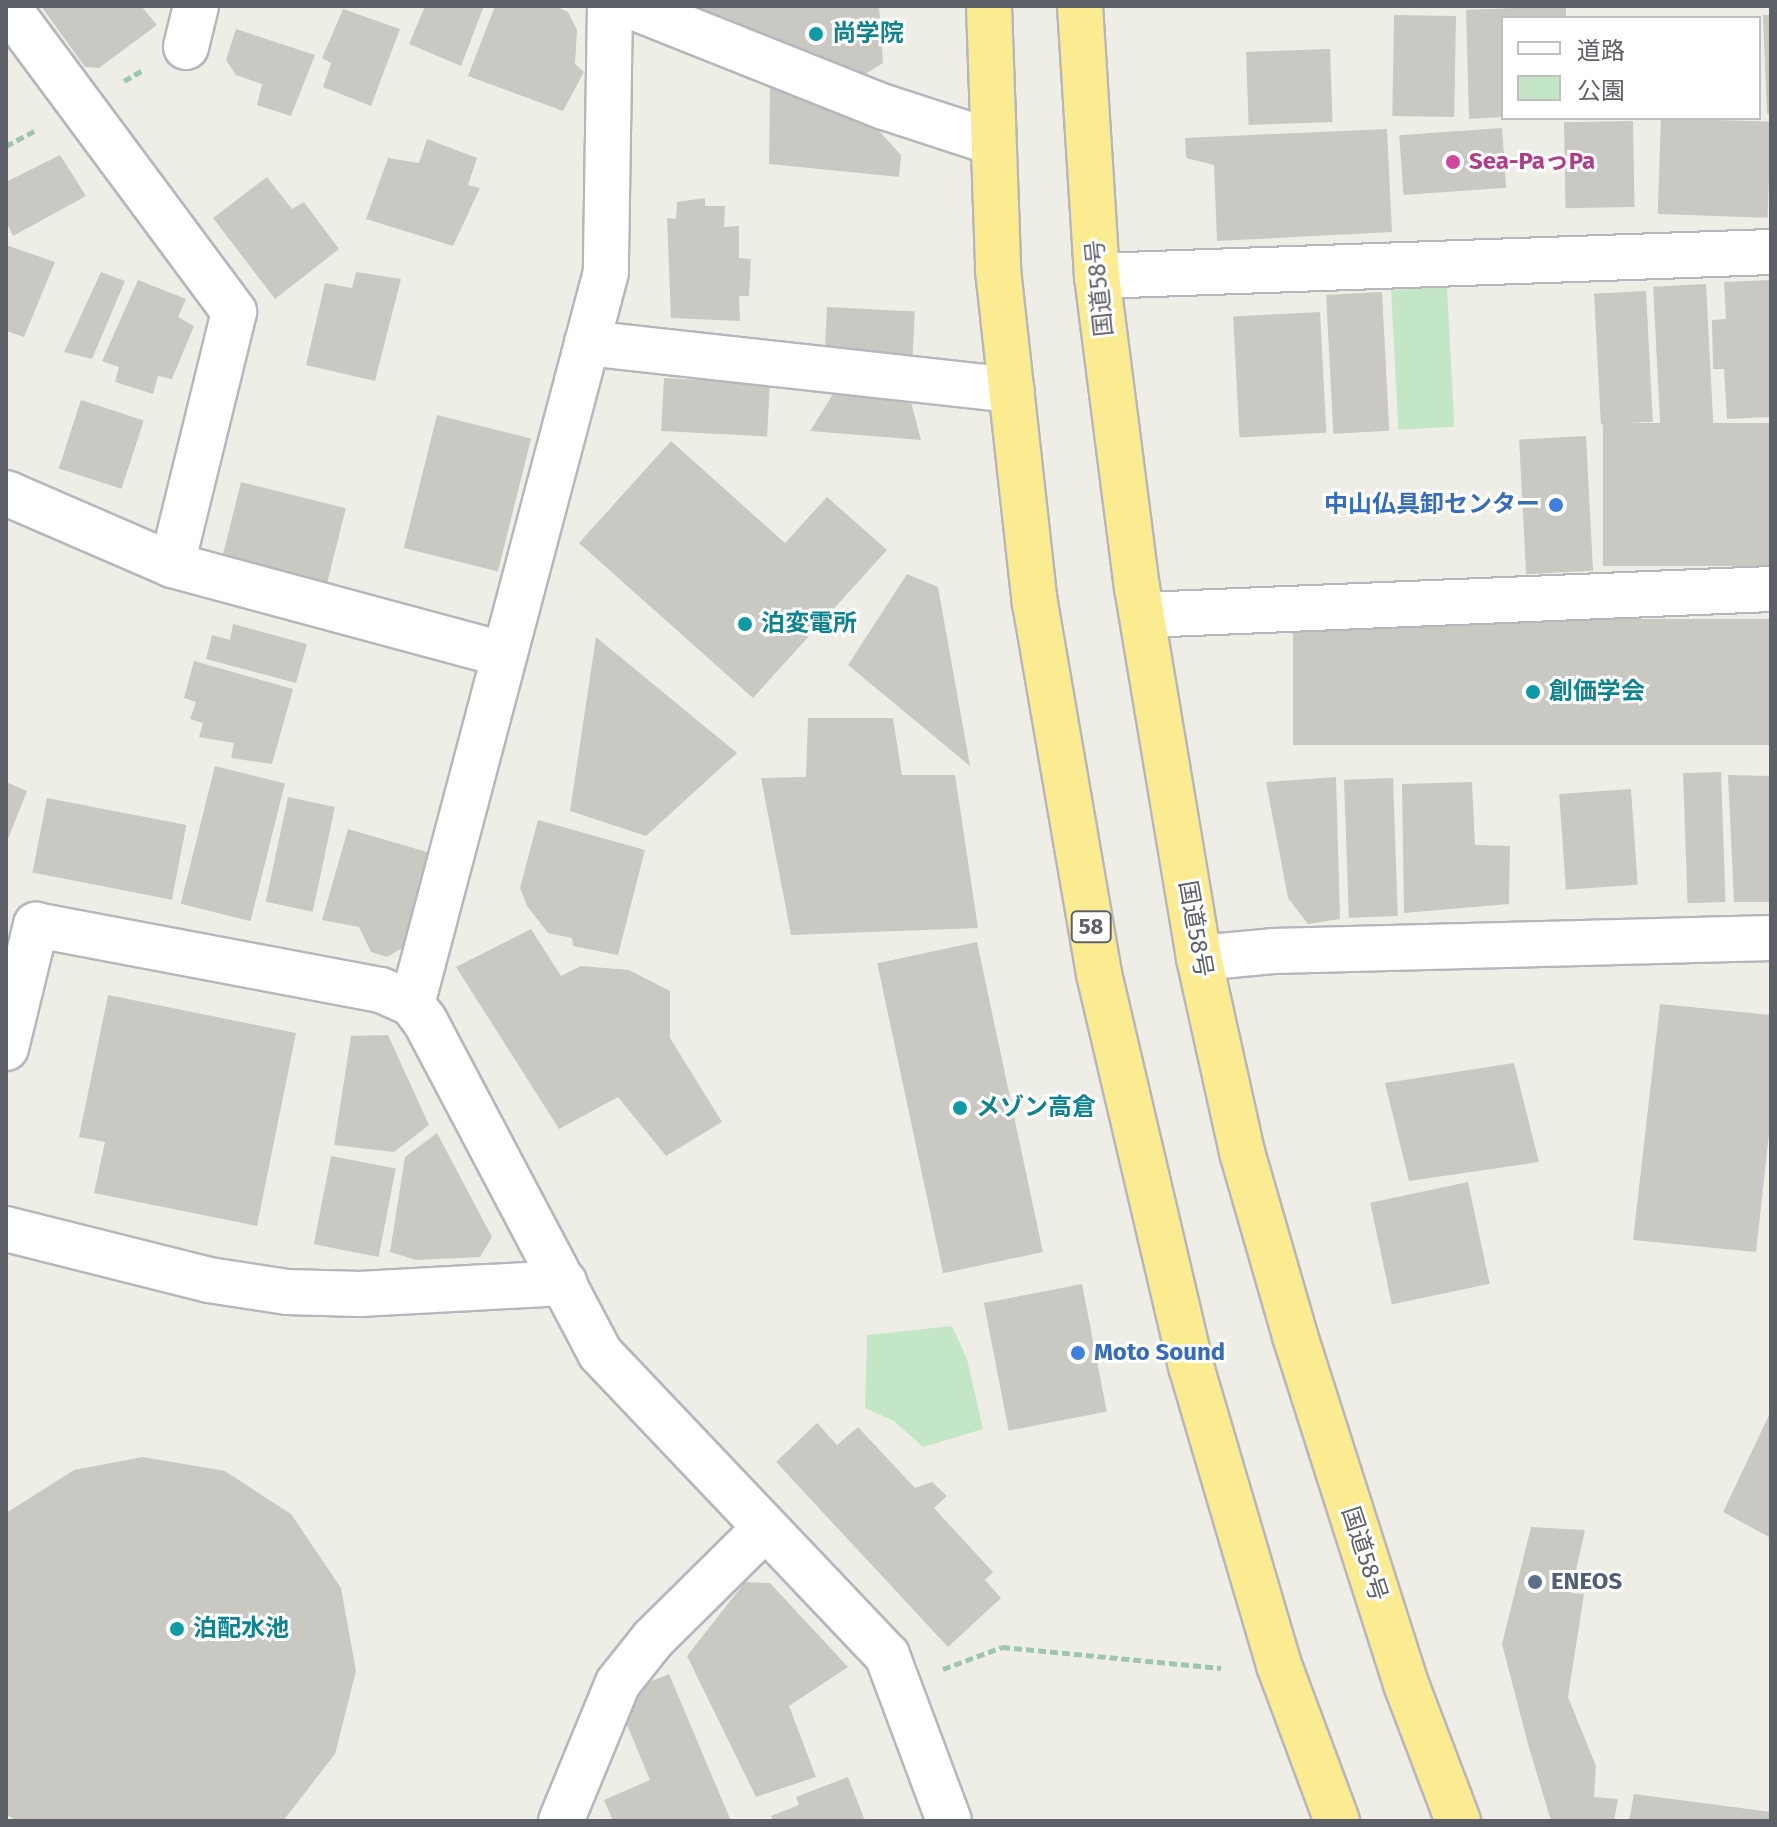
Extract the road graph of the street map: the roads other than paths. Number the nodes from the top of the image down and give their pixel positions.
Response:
1 (7, 6) edge
2 (610, 6) edge
3 (630, 6) edge
4 (989, 6) edge
5 (1080, 6) edge
6 (992, 142) junction
7 (1771, 252) edge
8 (1097, 276) junction
9 (587, 343) junction
10 (1011, 390) junction
11 (6, 493) edge
12 (172, 565) junction
13 (1771, 589) edge
14 (1143, 615) junction
15 (502, 654) junction
16 (21, 919) edge
17 (1771, 938) edge
18 (1199, 958) junction
19 (412, 1004) junction
20 (6, 1048) edge
21 (6, 1229) edge
22 (565, 1283) junction
23 (764, 1529) junction
24 (565, 1818) edge
25 (949, 1821) edge
26 (1337, 1821) edge
27 (1458, 1821) edge

1 - 12 street
2 - 9 street
3 - 6 street
4 - 6 highway, 58
5 - 8 highway, 国道58号
6 - 10 highway, 58
7 - 8 street
8 - 14 highway, 国道58号
9 - 10 street
9 - 15 street
10 - 26 highway, 58
11 - 12 street
12 - 15 street
13 - 14 street
14 - 18 highway, 国道58号
15 - 19 street
16 - 19 street
16 - 20 street
17 - 18 street
18 - 27 highway, 国道58号
19 - 22 street
21 - 22 street
22 - 23 street
23 - 24 street
23 - 25 street

